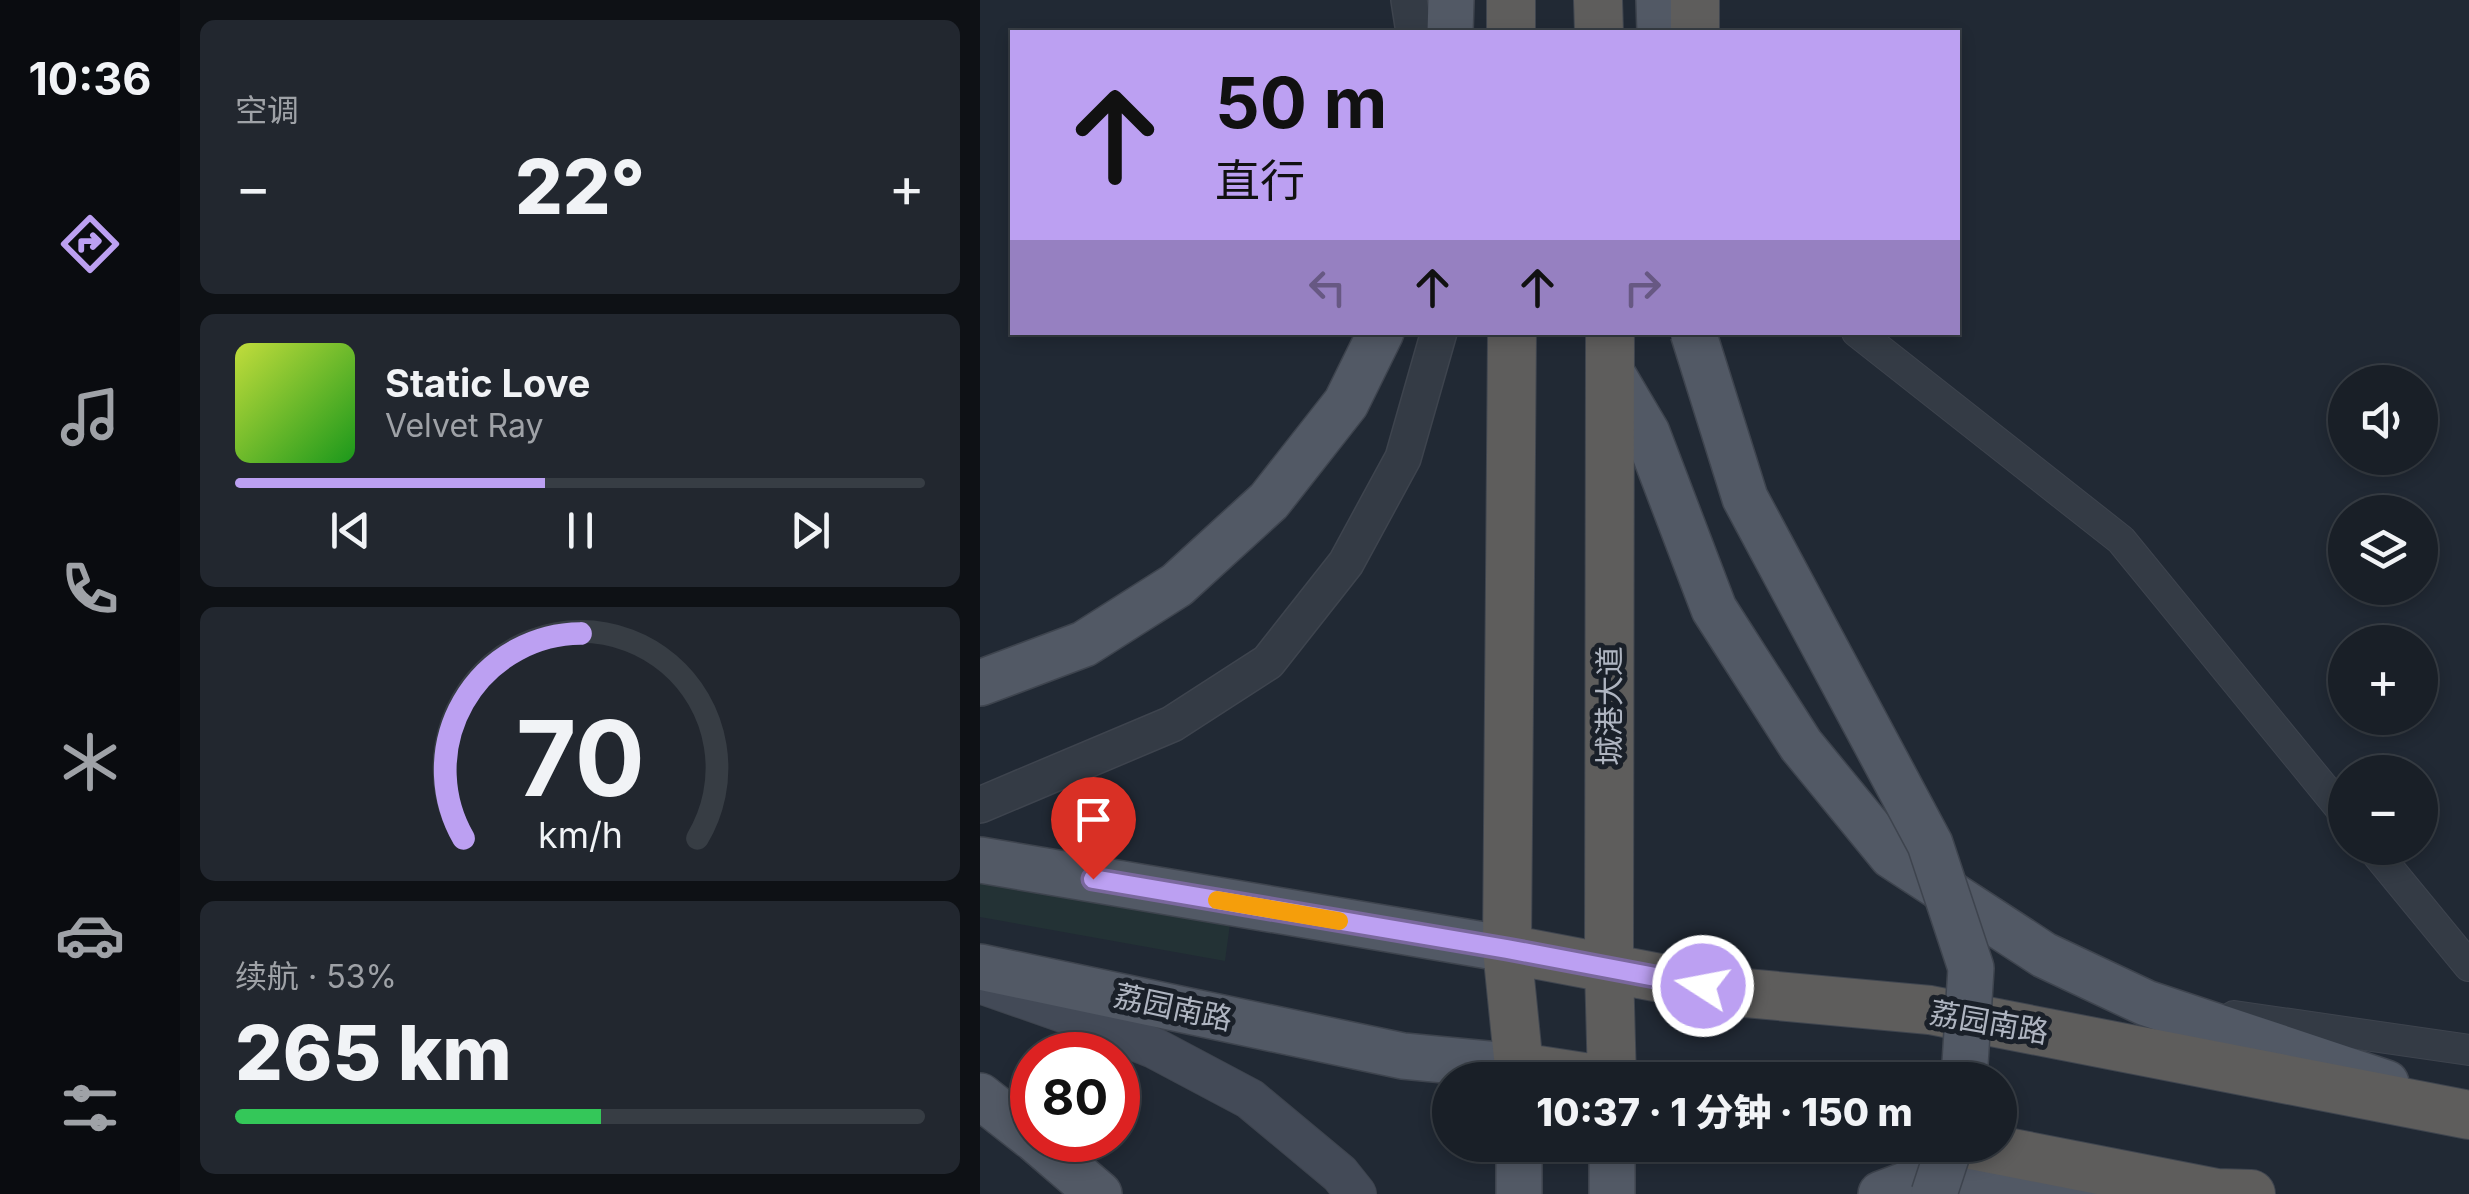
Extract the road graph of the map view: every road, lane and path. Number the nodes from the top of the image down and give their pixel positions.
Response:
1 (1409, 0) edge
2 (1451, 0) edge
3 (1511, 0) edge
4 (1598, 0) edge
5 (1660, 0) edge
6 (1695, 0) edge
7 (1414, 30) edge
8 (1450, 30) edge
9 (1512, 30) edge
10 (1599, 30) edge
11 (1660, 30) edge
12 (1695, 30) edge
13 (1380, 335) edge
14 (1438, 335) edge
15 (1512, 335) edge
16 (1694, 335) edge
17 (1861, 335) edge
18 (1611, 343) edge
19 (980, 684) edge
20 (2328, 793) edge
21 (980, 806) edge
22 (980, 860) edge
23 (2386, 865) edge
24 (1507, 949) junction
25 (2469, 966) edge
26 (980, 968) edge
27 (1609, 968) junction
28 (980, 984) edge
29 (2146, 1003) junction
30 (2469, 1050) edge
31 (1444, 1062) edge
32 (1517, 1062) edge
33 (1612, 1062) edge
34 (1965, 1062) edge
35 (980, 1096) edge
36 (2469, 1113) edge
37 (1010, 1119) edge
38 (2017, 1153) edge
39 (1061, 1162) edge
40 (1519, 1162) edge
41 (1612, 1162) edge
42 (1944, 1162) edge
43 (2234, 1193) edge
44 (1098, 1194) edge
45 (1356, 1194) edge
46 (1519, 1194) edge
47 (1612, 1194) edge
48 (1880, 1194) edge
49 (1934, 1194) edge

1 - 7 street
2 - 8 main road
3 - 9 highway
4 - 10 highway
5 - 11 main road
6 - 12 highway
13 - 19 main road
14 - 21 street
15 - 24 highway
16 - 34 main road, bridge
17 - 20 street
18 - 27 highway, 城港大道
18 - 29 main road
22 - 24 main road
23 - 25 street
24 - 27 highway, 荔园南路
24 - 32 highway
26 - 31 main road, 荔园南路
27 - 33 highway, 城港大道
27 - 36 highway, 荔园南路
28 - 45 main road
29 - 30 street
29 - 36 main road
35 - 37 main road
38 - 43 highway
39 - 44 main road
40 - 46 main road
41 - 47 main road
42 - 49 main road, bridge
43 - 48 main road

